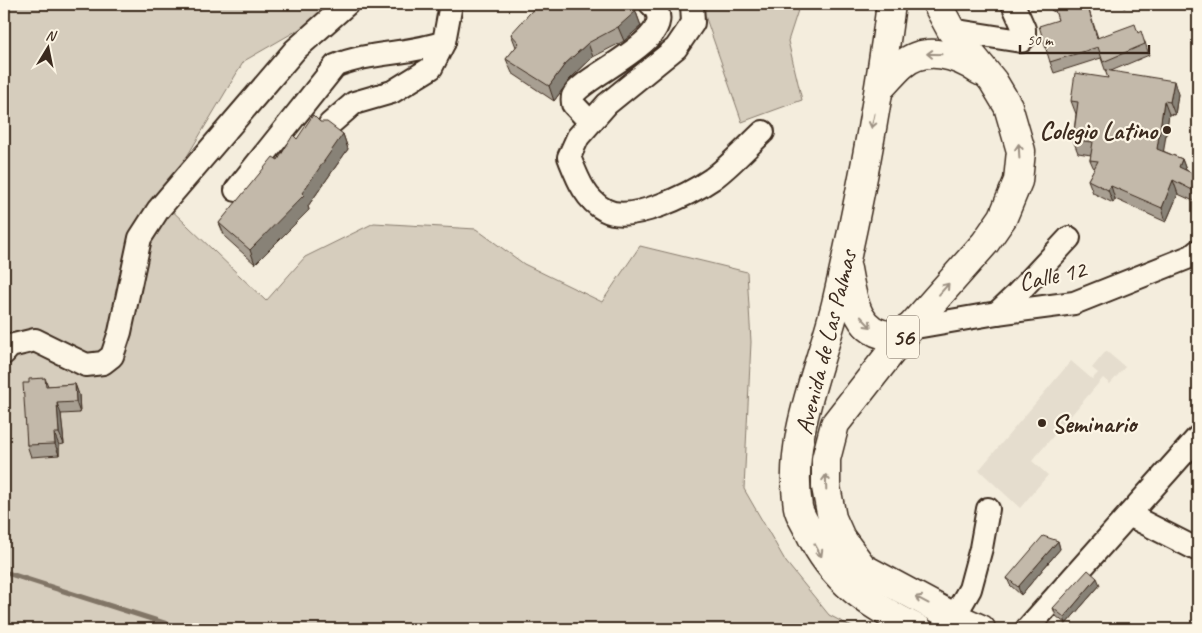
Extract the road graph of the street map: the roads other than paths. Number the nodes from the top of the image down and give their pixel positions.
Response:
1 (347, 4) edge
2 (451, 4) edge
3 (651, 4) edge
4 (692, 4) edge
5 (890, 4) edge
6 (936, 4) edge
7 (1013, 4) edge
8 (952, 30) junction
9 (444, 42) junction
10 (993, 80) junction
11 (880, 88) junction
12 (330, 124) edge
13 (584, 130) junction
14 (763, 132) dead end
15 (236, 190) dead end
16 (1069, 238) dead end
17 (1198, 251) edge
18 (846, 260) junction
19 (997, 313) junction
20 (910, 328) junction
21 (4, 353) edge
22 (1198, 437) edge
23 (988, 509) dead end
24 (1129, 515) junction
25 (1198, 550) edge
26 (954, 617) junction
27 (918, 629) edge
28 (981, 629) edge
29 (1027, 629) edge

1 - 21 street
2 - 9 street
3 - 13 street
4 - 13 street
5 - 11 main road, Avenida de Las Palmas
6 - 8 main road, Avenida de Las Palmas / 56
7 - 8 street
8 - 10 main road, Avenida de Las Palmas / 56
9 - 12 street
9 - 15 street
10 -> 11 main road
20 -> 10 main road, Avenida de Las Palmas / 56
11 -> 18 main road, Avenida de Las Palmas
13 - 14 street
16 - 19 street
17 - 19 street, Calle 12
18 -> 20 main road
18 -> 27 main road, Avenida de Las Palmas
19 - 20 street, Calle 12
26 -> 20 main road, Avenida de Las Palmas / 56
22 - 24 street
23 - 26 street
24 - 25 street
24 - 29 street
26 - 28 main road, Avenida de Las Palmas / 56

